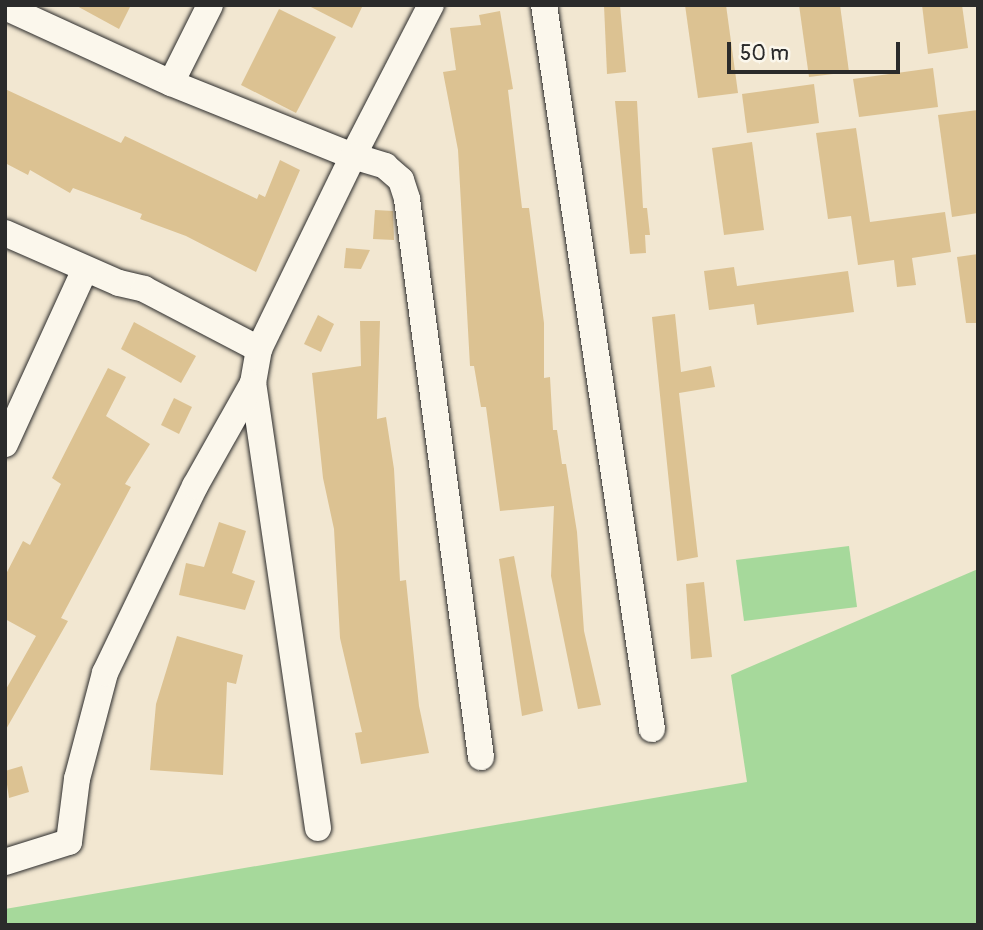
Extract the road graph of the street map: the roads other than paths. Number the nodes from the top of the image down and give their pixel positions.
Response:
1 (210, 5) edge
2 (431, 5) edge
3 (544, 5) edge
4 (5, 7) edge
5 (171, 83) junction
6 (354, 156) junction
7 (5, 233) edge
8 (85, 269) junction
9 (259, 349) junction
10 (253, 383) junction
11 (5, 444) edge
12 (652, 729) dead end
13 (481, 757) dead end
14 (318, 828) dead end
15 (5, 862) edge

1 - 5 street
2 - 6 street
3 - 12 street
4 - 5 street
5 - 6 street
6 - 9 street
6 - 13 street
7 - 8 street
8 - 9 street
8 - 11 street
9 - 10 street
10 - 14 street
10 - 15 street

